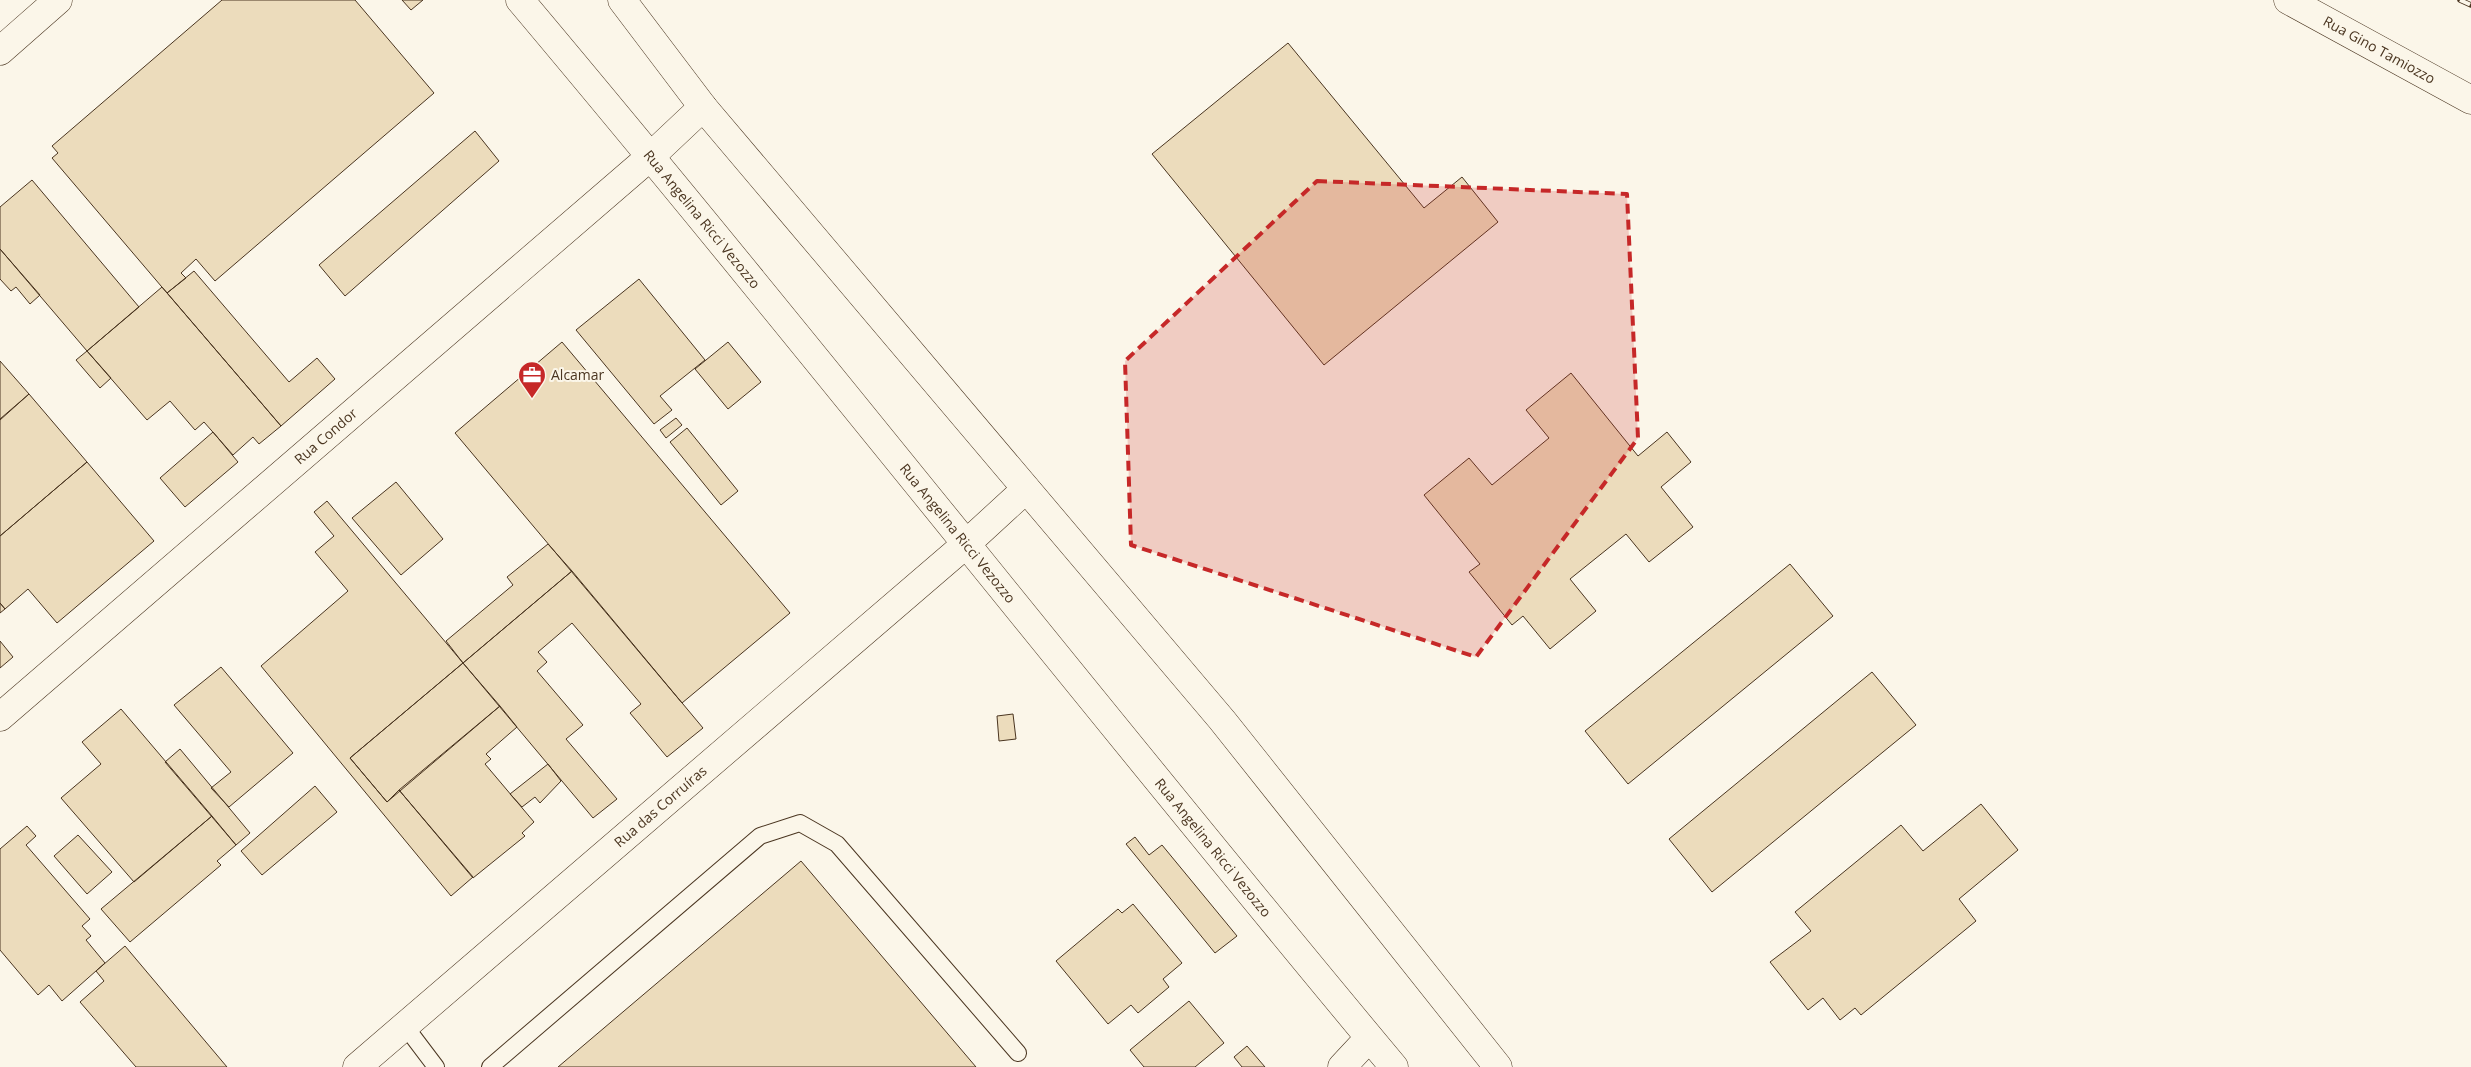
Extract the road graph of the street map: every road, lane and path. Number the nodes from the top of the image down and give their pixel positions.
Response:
1 (58, 0) edge
2 (520, 0) edge
3 (2288, 0) edge
4 (630, 5) edge
5 (0, 51) edge
6 (2471, 100) edge
7 (703, 107) junction
8 (651, 156) junction
9 (1026, 489) junction
10 (965, 545) junction
11 (0, 717) edge
12 (405, 1026) junction
13 (1369, 1038) junction
14 (1018, 1053) dead end
15 (357, 1067) edge
16 (436, 1067) edge
17 (490, 1067) edge
18 (1342, 1067) edge
19 (1394, 1067) edge
20 (1498, 1067) edge

1 - 5 main road
2 - 8 main road, Rua Angelina Ricci Vezozzo
3 - 6 main road, Rua Gino Tamiozzo
4 - 7 main road
7 - 8 main road, Rua Condor
7 - 9 main road
8 - 10 main road, Rua Angelina Ricci Vezozzo
8 - 11 main road, Rua Condor
9 - 10 main road, Rua das Corruíras
9 - 20 main road
10 - 12 main road, Rua das Corruíras
10 - 13 main road, Rua Angelina Ricci Vezozzo
12 - 15 main road, Rua das Corruíras
12 - 16 lane
13 - 18 main road
13 - 19 main road, Rua Angelina Ricci Vezozzo
14 - 17 lane

